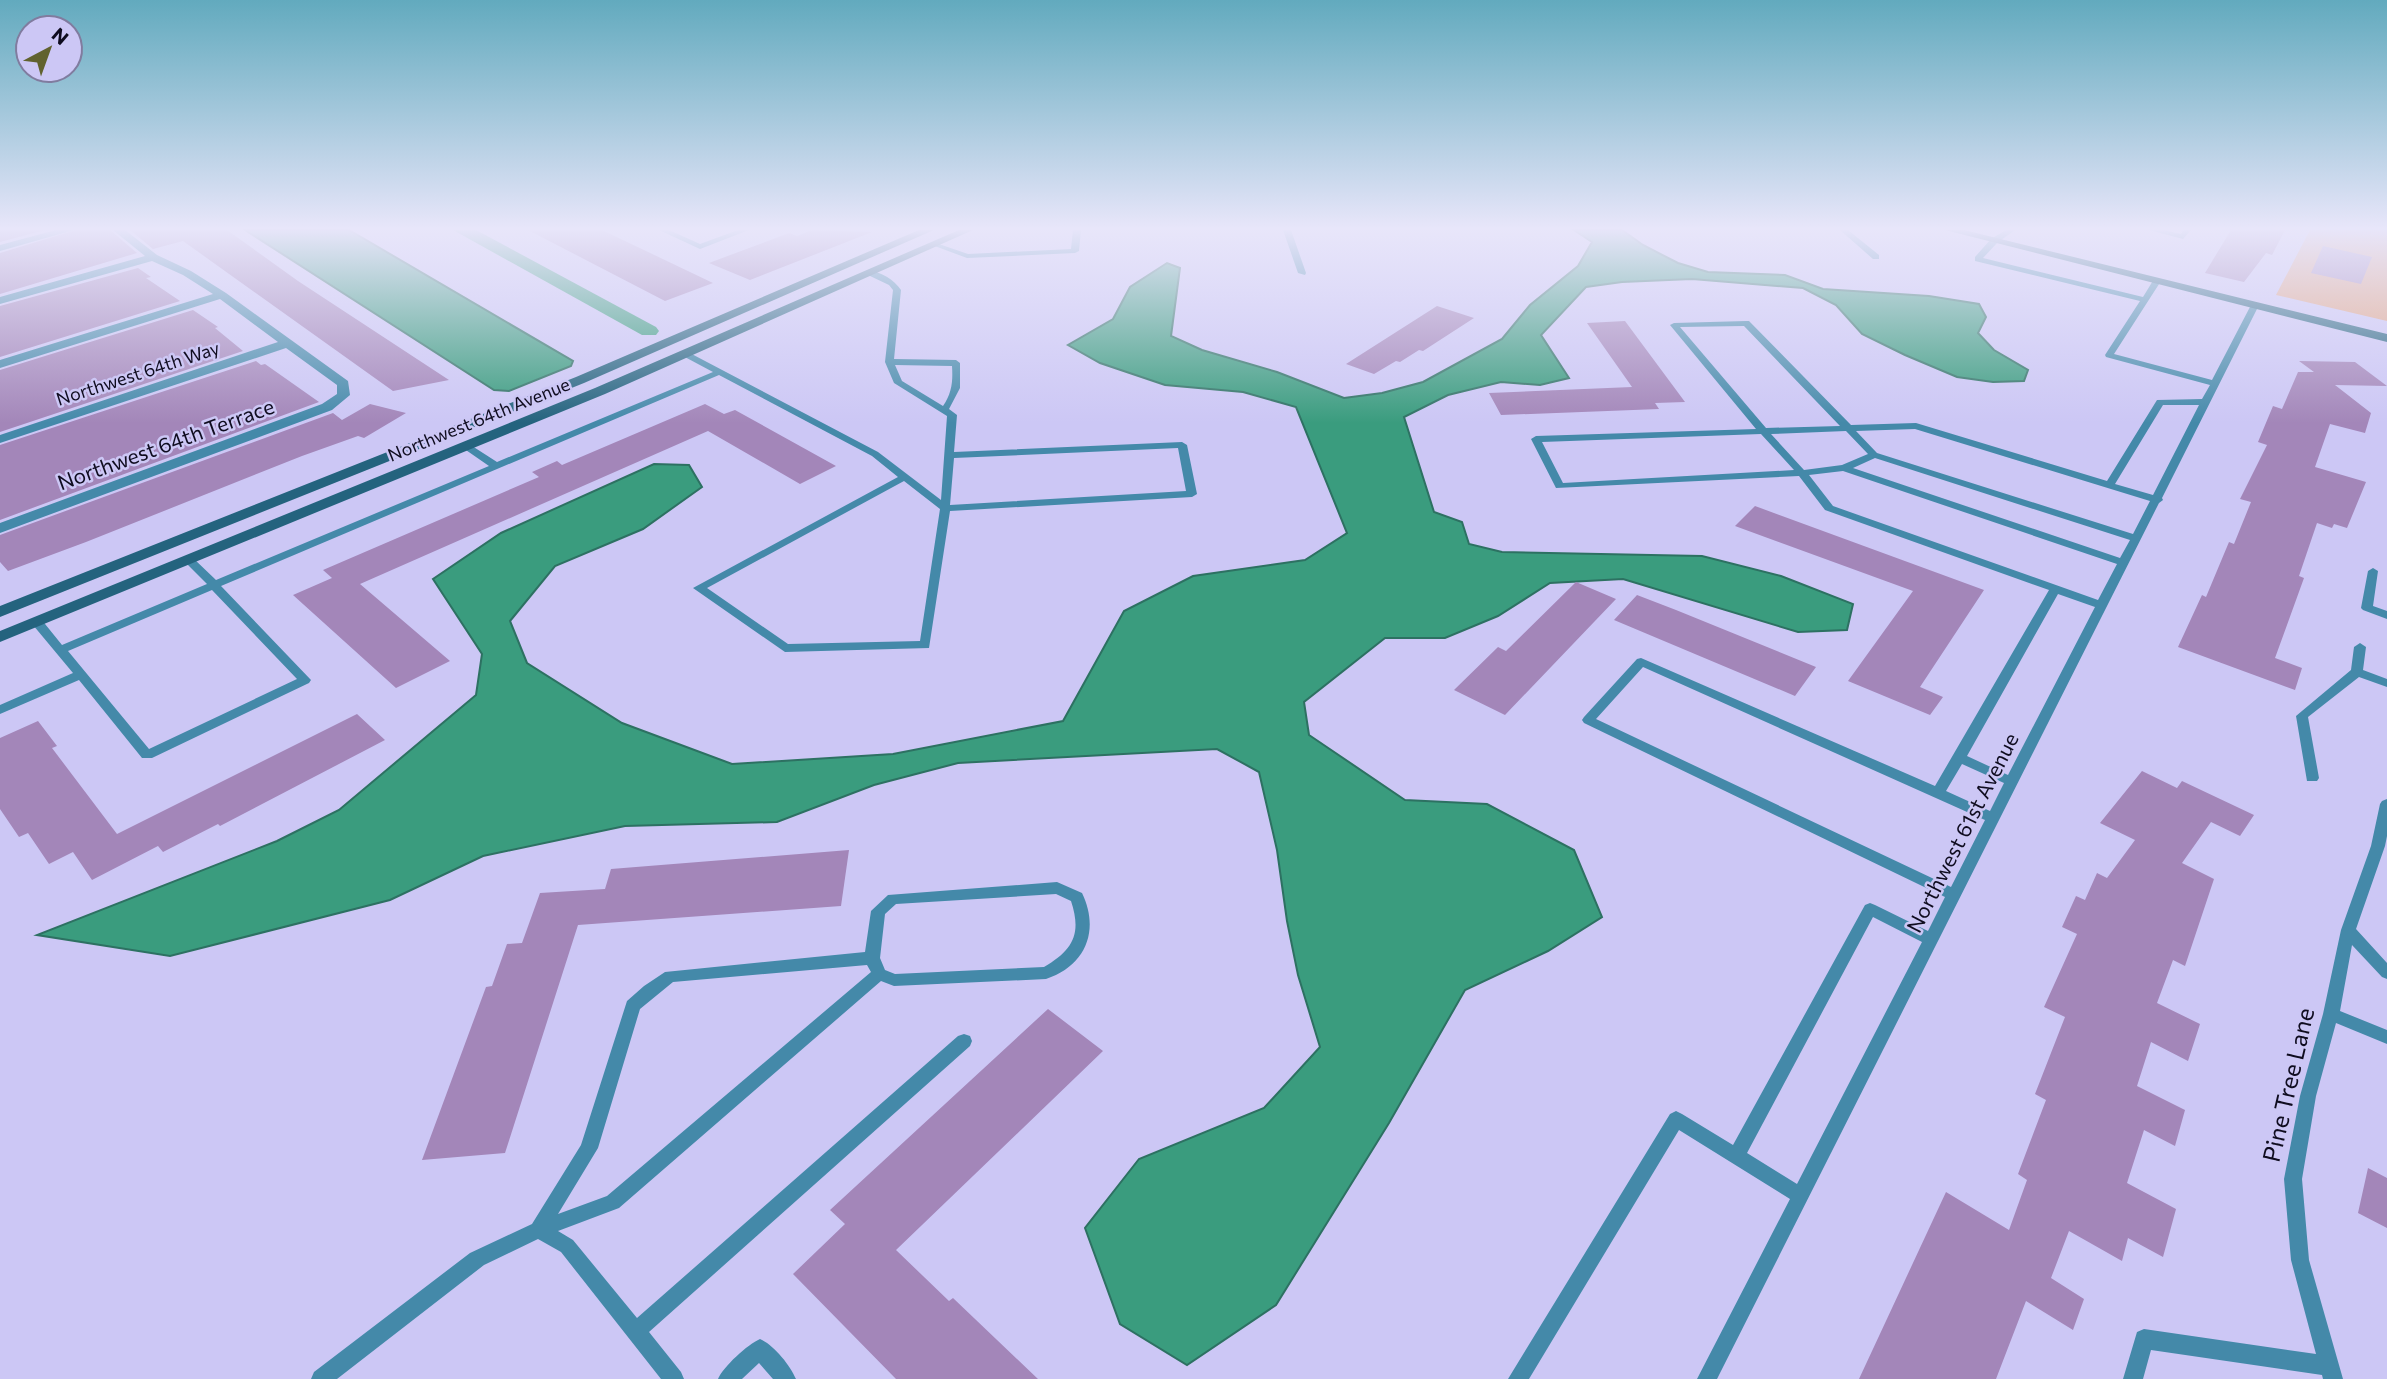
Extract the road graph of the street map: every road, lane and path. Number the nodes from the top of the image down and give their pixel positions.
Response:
1 (23, 294) edge
2 (781, 294) edge
3 (822, 294) edge
4 (897, 294) edge
5 (2122, 294) edge
6 (2149, 294) edge
7 (2212, 294) edge
8 (222, 295) joint
9 (2145, 300) junction
10 (0, 301) edge
11 (2255, 305) junction
12 (2387, 338) edge
13 (288, 342) junction
14 (665, 344) junction
15 (686, 354) junction
16 (889, 362) junction
17 (0, 364) edge
18 (719, 372) junction
19 (2214, 383) junction
20 (2205, 402) junction
21 (944, 410) junction
22 (1849, 428) junction
23 (1763, 431) junction
24 (0, 439) edge
25 (466, 446) junction
26 (949, 455) junction
27 (1874, 455) junction
28 (496, 466) junction
29 (1844, 468) junction
30 (1802, 472) junction
31 (905, 477) junction
32 (2110, 484) junction
33 (2158, 500) junction
34 (944, 509) junction
35 (0, 528) edge
36 (2137, 539) junction
37 (172, 544) junction
38 (189, 560) junction
39 (2126, 563) junction
40 (2373, 571) dead end
41 (214, 585) junction
42 (2055, 589) junction
43 (2103, 606) junction
44 (0, 612) edge
45 (2387, 615) edge
46 (37, 622) junction
47 (0, 637) edge
48 (2360, 647) dead end
49 (60, 650) junction
50 (2357, 672) junction
51 (80, 675) junction
52 (2387, 683) edge
53 (0, 709) edge
54 (1959, 758) junction
55 (2312, 778) dead end
56 (2013, 782) junction
57 (1938, 793) junction
58 (2387, 804) edge
59 (1994, 820) junction
60 (1955, 895) junction
61 (2348, 930) junction
62 (1932, 940) junction
63 (876, 966) junction
64 (2387, 973) edge
65 (2330, 1014) junction
66 (2387, 1037) edge
67 (964, 1041) dead end
68 (1736, 1156) junction
69 (1801, 1196) junction
70 (538, 1230) junction
71 (636, 1331) junction
72 (2331, 1372) edge
73 (321, 1379) edge
74 (674, 1379) edge
75 (728, 1379) edge
76 (786, 1379) edge
77 (1518, 1379) edge
78 (1707, 1379) edge
79 (2133, 1379) edge

1 - 10 street
2 - 14 street, Northwest 64th Avenue
3 - 15 street, Northwest 64th Avenue
4 - 16 lane
5 - 9 lane
6 - 9 lane
7 - 11 street
8 - 13 street
8 - 17 street
9 - 19 lane
11 - 12 street
11 - 19 lane, Northwest 61st Avenue
13 - 24 street, Northwest 64th Way
13 - 35 street, Northwest 64th Terrace
14 - 15 street
14 - 37 street, Northwest 64th Avenue
15 - 18 lane
15 - 25 street, Northwest 64th Avenue
16 - 21 lane
16 - 21 lane
18 - 28 lane
18 - 31 lane
19 - 20 lane, Northwest 61st Avenue
20 - 32 lane
20 - 33 lane, Northwest 61st Avenue
21 - 26 lane
22 - 23 lane
22 - 23 lane
22 - 27 lane
22 - 32 lane
23 - 30 lane
23 - 30 lane
25 - 28 lane
25 - 38 street, Northwest 64th Avenue
26 - 34 lane
26 - 34 lane
27 - 29 lane
27 - 36 lane
28 - 41 lane
29 - 30 lane
29 - 39 lane
30 - 42 lane
31 - 34 lane
31 - 34 lane
32 - 33 lane
33 - 36 lane, Northwest 61st Avenue
36 - 39 lane, Northwest 61st Avenue
37 - 38 street
37 - 44 street, Northwest 64th Avenue
38 - 41 lane
38 - 46 street, Northwest 64th Avenue
39 - 43 lane, Northwest 61st Avenue
40 - 45 lane
41 - 49 lane
41 - 51 lane
42 - 43 lane
42 - 54 lane
43 - 56 lane, Northwest 61st Avenue
46 - 47 street, Northwest 64th Avenue
46 - 49 lane
48 - 50 lane
49 - 51 lane
50 - 52 lane
50 - 55 lane
51 - 53 lane
54 - 56 lane
54 - 57 lane
56 - 59 lane, Northwest 61st Avenue
57 - 59 lane
57 - 60 lane
58 - 61 lane, Pine Tree Lane
59 - 60 lane, Northwest 61st Avenue
60 - 62 lane, Northwest 61st Avenue
61 - 64 lane
61 - 65 lane, Pine Tree Lane
62 - 68 lane
62 - 69 lane, Northwest 61st Avenue
63 - 63 lane
63 - 70 lane
63 - 70 lane
65 - 66 lane
65 - 72 lane, Pine Tree Lane
67 - 71 lane
68 - 69 lane
68 - 77 lane
69 - 78 lane, Northwest 61st Avenue
70 - 71 lane
70 - 73 lane
71 - 74 lane
72 - 79 lane
75 - 76 lane

